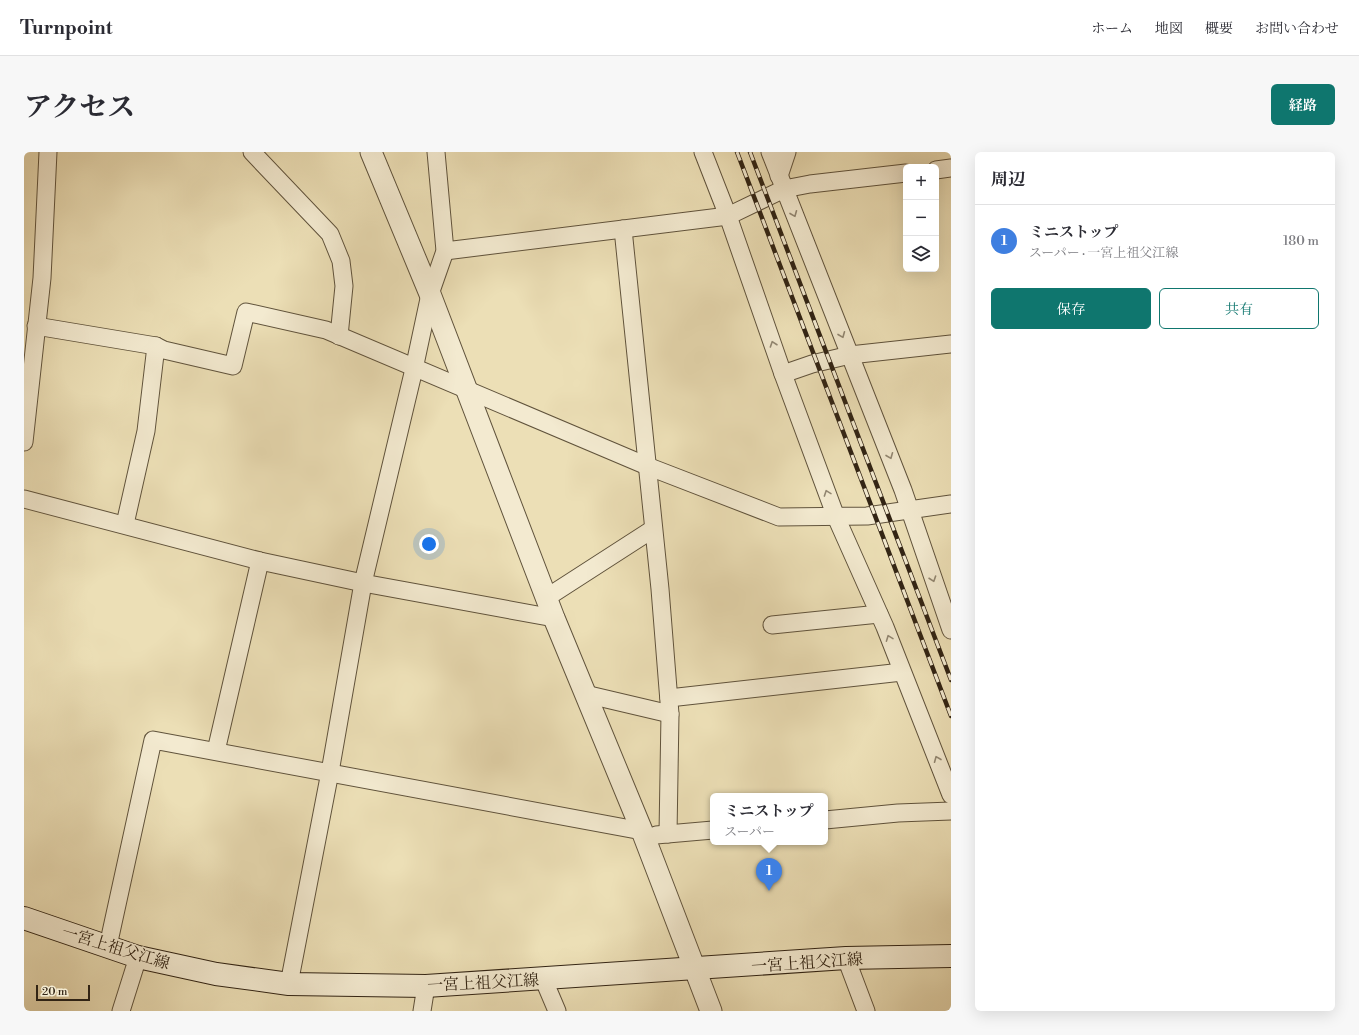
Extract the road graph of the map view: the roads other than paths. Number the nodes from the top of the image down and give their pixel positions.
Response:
1 (48, 152) edge
2 (252, 152) edge
3 (371, 152) edge
4 (436, 152) edge
5 (703, 152) edge
6 (770, 152) edge
7 (787, 152) edge
8 (951, 168) edge
9 (939, 170) edge
10 (903, 173) edge
11 (782, 182) junction
12 (728, 216) junction
13 (623, 229) junction
14 (445, 251) junction
15 (430, 294) junction
16 (36, 326) junction
17 (339, 336) junction
18 (951, 344) edge
19 (156, 346) junction
20 (850, 355) junction
21 (414, 369) junction
22 (783, 374) junction
23 (467, 390) junction
24 (24, 442) edge
25 (647, 466) junction
26 (24, 500) edge
27 (951, 504) edge
28 (910, 509) junction
29 (836, 517) junction
30 (125, 524) junction
31 (653, 529) junction
32 (260, 561) junction
33 (363, 583) junction
34 (546, 598) junction
35 (879, 614) junction
36 (554, 618) junction
37 (772, 625) dead end
38 (951, 630) edge
39 (902, 672) junction
40 (585, 694) junction
41 (670, 706) junction
42 (216, 751) junction
43 (330, 772) junction
44 (951, 795) edge
45 (951, 811) edge
46 (828, 820) edge
47 (710, 830) edge
48 (643, 833) junction
49 (668, 834) junction
50 (24, 918) edge
51 (108, 946) junction
52 (951, 956) edge
53 (138, 957) junction
54 (846, 958) junction
55 (695, 970) junction
56 (543, 978) junction
57 (289, 984) junction
58 (426, 986) junction
59 (121, 1011) edge
60 (422, 1011) edge
61 (557, 1011) edge
62 (711, 1011) edge
63 (866, 1011) edge

1 - 16 street
2 - 17 street
3 - 15 street
4 - 14 street
5 - 12 street
6 - 11 street
7 - 11 street
8 - 9 street
10 - 11 street
11 - 12 street
11 -> 20 street
12 - 13 street
22 -> 12 street
13 - 14 street
13 - 25 street
14 - 15 street
15 - 21 street
15 - 23 street
16 - 19 street
16 - 24 street
17 - 19 street
17 - 21 street
18 - 20 street
19 - 30 street
20 - 22 street
20 -> 28 street
21 - 23 street
21 - 33 street
29 -> 22 street
23 - 25 street
23 - 34 street
25 - 29 street
25 - 31 street
26 - 30 street
27 - 28 street
28 - 29 street
28 -> 38 street
29 - 35 street
30 - 32 street
31 - 34 street
31 - 41 street
32 - 33 street
32 - 42 street
33 - 36 street
33 - 43 street
34 - 36 street
35 - 37 street
39 -> 35 street
36 - 40 street
39 - 41 street
44 -> 39 street
40 - 41 street
40 - 48 street
41 - 49 street
42 - 43 street
42 - 51 street
43 - 48 street
43 - 57 street
45 - 46 street
47 - 49 street
48 - 49 street
48 - 55 street
50 - 51 main road, 一宮上祖父江線
51 - 53 main road, 一宮上祖父江線
52 - 54 main road, 一宮上祖父江線
53 - 57 main road, 一宮上祖父江線
53 - 59 street
54 - 55 main road, 一宮上祖父江線
54 - 63 street
55 - 56 main road, 一宮上祖父江線
55 - 62 street
56 - 58 main road, 一宮上祖父江線
56 - 61 street
57 - 58 main road, 一宮上祖父江線
58 - 60 street

